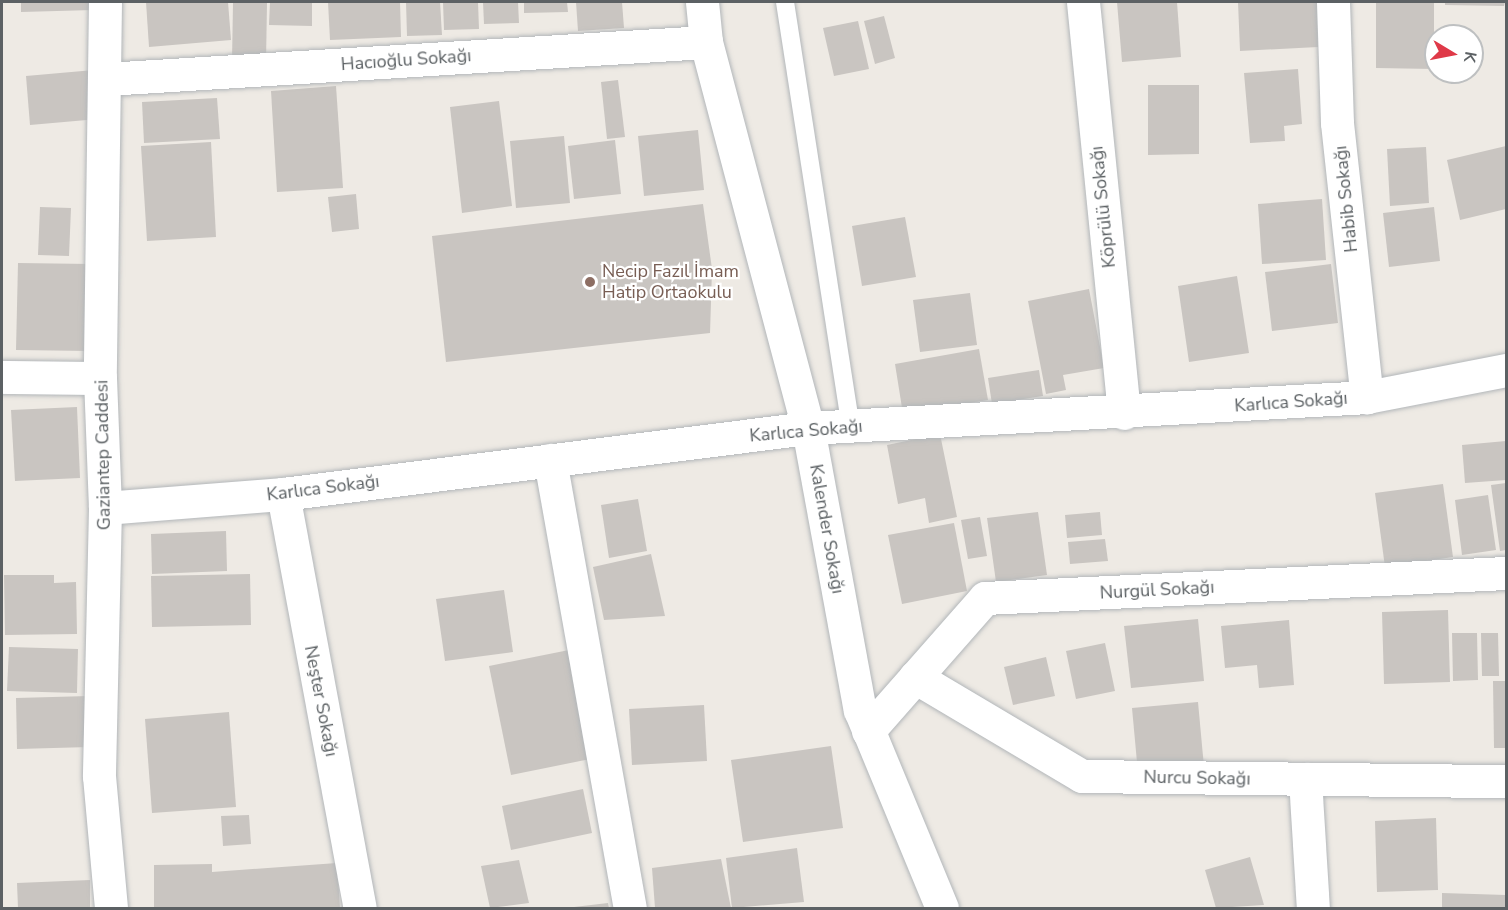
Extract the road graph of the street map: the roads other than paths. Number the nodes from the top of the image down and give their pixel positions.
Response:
1 (105, 2) edge
2 (702, 2) edge
3 (785, 2) edge
4 (1083, 2) edge
5 (1333, 2) edge
6 (706, 42) junction
7 (106, 79) junction
8 (1506, 370) edge
9 (2, 377) edge
10 (100, 378) junction
11 (1367, 397) junction
12 (1124, 413) junction
13 (851, 426) junction
14 (808, 428) junction
15 (550, 460) junction
16 (283, 494) junction
17 (105, 508) junction
18 (1506, 573) edge
19 (915, 677) junction
20 (868, 731) junction
21 (1305, 779) junction
22 (1506, 781) edge
23 (111, 909) edge
24 (360, 909) edge
25 (630, 909) edge
26 (942, 909) edge
27 (1313, 909) edge

1 - 7 street, Gaziantep Caddesi
2 - 6 street, Kalender Sokağı
3 - 13 lane
4 - 12 street, Köprülü Sokağı
5 - 11 street, Habib Sokağı
6 - 7 street, Hacıoğlu Sokağı
6 - 14 street, Kalender Sokağı
7 - 10 street, Gaziantep Caddesi
8 - 11 street, Karlıca Sokağı
9 - 10 street
10 - 17 street, Gaziantep Caddesi
11 - 12 street, Karlıca Sokağı
12 - 13 street, Karlıca Sokağı
13 - 14 street, Karlıca Sokağı
14 - 15 street, Karlıca Sokağı
14 - 20 street, Kalender Sokağı
15 - 16 street, Karlıca Sokağı
15 - 25 street
16 - 17 street, Karlıca Sokağı
16 - 24 street, Neşter Sokağı
17 - 23 street, Gaziantep Caddesi
18 - 19 street, Nurgül Sokağı
19 - 20 street, Nurgül Sokağı
19 - 21 street, Nurcu Sokağı
20 - 26 street, Kalender Sokağı
21 - 22 street, Nurcu Sokağı
21 - 27 street

